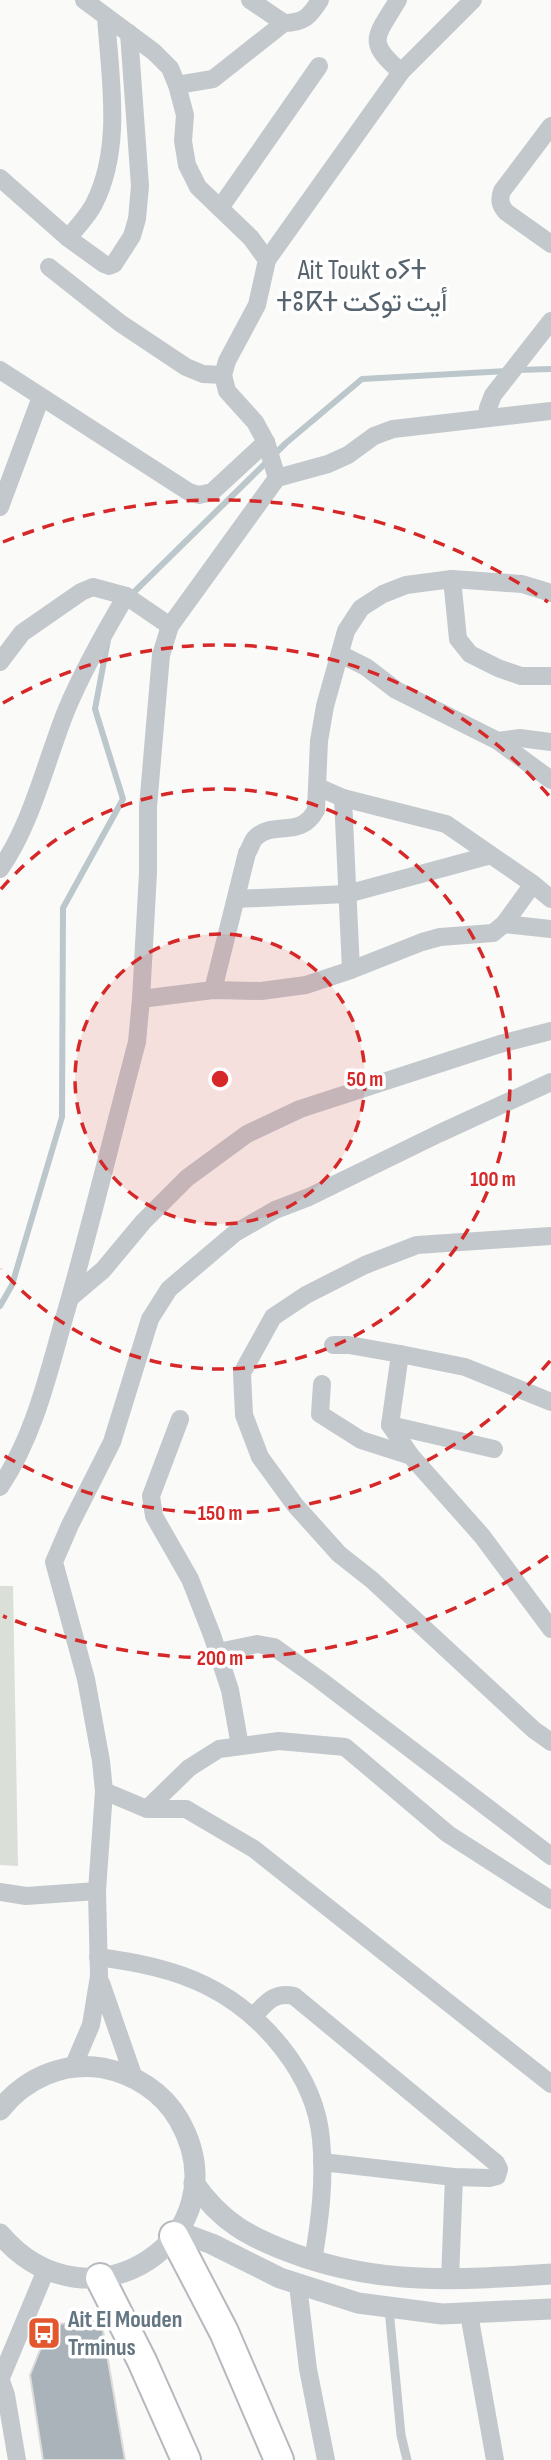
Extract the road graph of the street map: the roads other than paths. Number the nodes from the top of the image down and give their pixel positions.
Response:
1 (85, 0) edge
2 (250, 0) edge
3 (320, 0) edge
4 (398, 0) edge
5 (472, 0) edge
6 (106, 17) junction
7 (284, 23) junction
8 (129, 33) junction
9 (319, 66) dead end
10 (401, 72) junction
11 (177, 85) junction
12 (550, 129) edge
13 (0, 178) edge
14 (220, 208) junction
15 (68, 238) junction
16 (551, 244) edge
17 (267, 260) junction
18 (49, 267) dead end
19 (551, 321) edge
20 (0, 370) edge
21 (223, 375) junction
22 (41, 397) junction
23 (551, 411) edge
24 (487, 418) junction
25 (266, 442) junction
26 (277, 478) junction
27 (0, 507) edge
28 (452, 579) junction
29 (551, 593) edge
30 (126, 596) junction
31 (170, 626) junction
32 (340, 654) junction
33 (0, 662) edge
34 (551, 676) edge
35 (498, 741) junction
36 (551, 742) edge
37 (551, 779) edge
38 (318, 787) junction
39 (343, 797) junction
40 (491, 855) junction
41 (0, 869) edge
42 (533, 884) junction
43 (347, 894) junction
44 (236, 899) junction
45 (551, 900) edge
46 (504, 924) junction
47 (551, 929) edge
48 (351, 970) junction
49 (213, 990) junction
50 (141, 999) junction
51 (551, 1031) edge
52 (551, 1082) edge
53 (551, 1236) edge
54 (71, 1297) junction
55 (333, 1345) dead end
56 (400, 1353) junction
57 (323, 1384) dead end
58 (551, 1402) edge
59 (180, 1419) dead end
60 (390, 1424) junction
61 (494, 1448) dead end
62 (411, 1456) junction
63 (0, 1487) edge
64 (551, 1629) edge
65 (218, 1652) junction
66 (551, 1742) edge
67 (240, 1746) junction
68 (104, 1791) junction
69 (147, 1809) junction
70 (551, 1856) edge
71 (97, 1891) junction
72 (0, 1892) edge
73 (551, 1900) edge
74 (98, 1957) junction
75 (99, 1976) junction
76 (253, 2017) junction
77 (73, 2067) junction
78 (134, 2078) junction
79 (551, 2084) edge
80 (2, 2105) edge
81 (322, 2162) junction
82 (454, 2177) junction
83 (194, 2183) junction
84 (0, 2234) edge
85 (175, 2234) junction
86 (313, 2261) junction
87 (46, 2270) junction
88 (551, 2274) edge
89 (100, 2278) junction
90 (450, 2280) junction
91 (298, 2285) junction
92 (389, 2309) junction
93 (551, 2309) edge
94 (469, 2314) junction
95 (0, 2379) edge
96 (17, 2460) edge
97 (186, 2460) edge
98 (279, 2460) edge
99 (326, 2460) edge
100 (407, 2460) edge
101 (495, 2460) edge

1 - 6 street
2 - 7 street
3 - 7 street
4 - 10 street
5 - 10 street
6 - 8 street
6 - 15 street
7 - 11 street
8 - 11 street
8 - 15 street
9 - 14 street
10 - 17 street
11 - 14 street
12 - 16 street
13 - 15 street
14 - 17 street
17 - 21 street
18 - 21 street
19 - 24 street
20 - 22 street
21 - 25 street
22 - 25 street
22 - 27 street
23 - 24 street
24 - 26 street
25 - 26 street
26 - 31 street
28 - 29 street
28 - 32 street
28 - 34 street
30 - 31 street
30 - 33 street
30 - 41 street
31 - 50 street
32 - 35 street
32 - 38 street
35 - 36 street
35 - 37 street
38 - 39 street
38 - 44 street
39 - 40 street
39 - 43 street
40 - 42 street
40 - 43 street
42 - 45 street
42 - 46 street
43 - 44 street
43 - 48 street
44 - 49 street
46 - 47 street
46 - 48 street
48 - 49 street
49 - 50 street
50 - 54 street
51 - 54 street
52 - 68 street
53 - 66 street
54 - 63 street
55 - 56 street
56 - 58 street
56 - 60 street
57 - 62 street
59 - 65 street
60 - 61 street
60 - 62 street
62 - 64 street
65 - 67 street
65 - 70 street
67 - 69 street
67 - 73 street
68 - 69 street
68 - 71 street
69 - 79 street
71 - 72 street
71 - 74 street
74 - 75 street
74 - 76 street
75 - 77 street
75 - 78 street
76 - 81 street
76 - 82 street
77 - 78 street
77 - 80 street
78 - 83 street
81 - 82 street
81 - 86 street
82 - 90 street
83 - 85 street
83 - 86 street
84 - 87 street
85 - 89 street
85 - 91 street
85 - 98 highway
86 - 90 street
87 - 89 street
87 - 95 street
88 - 90 street
89 - 97 highway
91 - 92 street
91 - 99 street
92 - 94 street
92 - 100 lane
93 - 94 street
94 - 101 street
95 - 96 street

